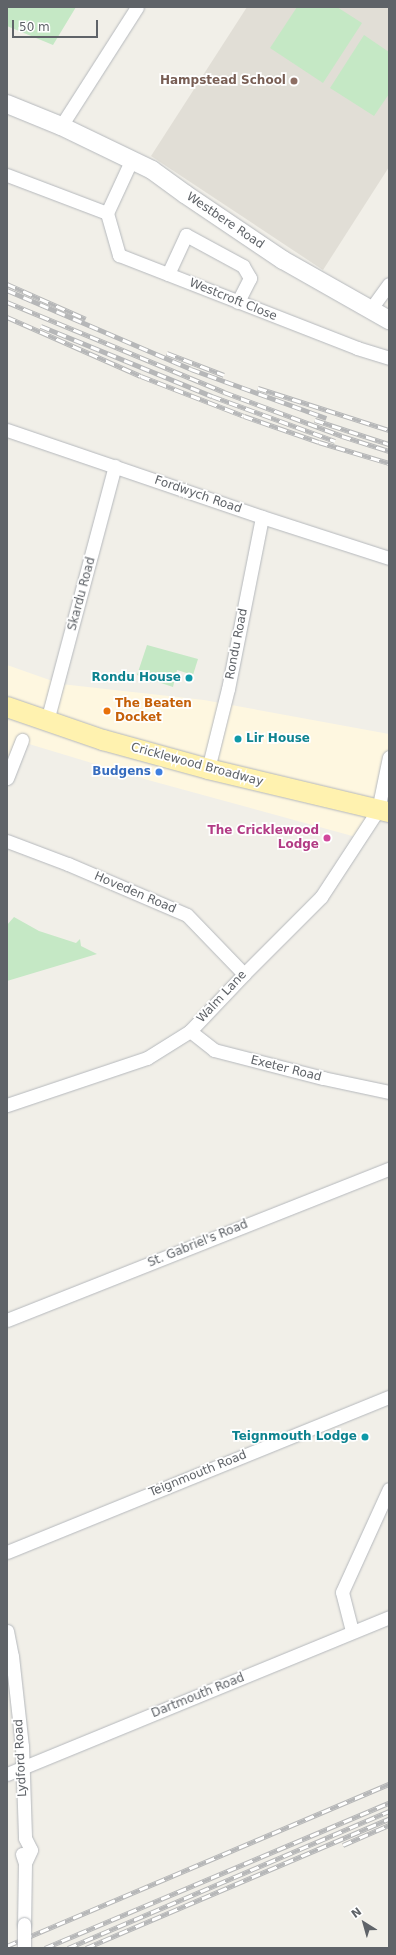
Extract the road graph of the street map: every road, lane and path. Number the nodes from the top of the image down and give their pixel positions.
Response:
1 (137, 7) edge
2 (7, 104) edge
3 (61, 126) junction
4 (132, 159) junction
5 (7, 175) edge
6 (106, 213) junction
7 (168, 274) junction
8 (389, 284) edge
9 (238, 302) junction
10 (370, 310) junction
11 (389, 320) edge
12 (389, 358) edge
13 (7, 430) edge
14 (115, 466) junction
15 (262, 517) junction
16 (389, 558) edge
17 (7, 707) edge
18 (47, 721) junction
19 (22, 740) dead end
20 (389, 757) edge
21 (208, 769) junction
22 (7, 778) edge
23 (384, 811) edge
24 (7, 841) edge
25 (244, 974) junction
26 (190, 1032) junction
27 (389, 1092) edge
28 (7, 1105) edge
29 (389, 1169) edge
30 (7, 1320) edge
31 (389, 1397) edge
32 (389, 1489) edge
33 (7, 1552) edge
34 (389, 1617) edge
35 (7, 1631) edge
36 (352, 1631) junction
37 (22, 1768) junction
38 (7, 1774) edge
39 (24, 1948) edge

1 - 3 street
2 - 3 street, Westbere Road
3 - 4 street, Westbere Road
4 - 6 street
4 - 10 street, Westbere Road
5 - 6 street
6 - 7 street, Westcroft Close
7 - 9 street, Westcroft Close
7 - 9 street
8 - 10 street
9 - 12 street, Westcroft Close
10 - 11 street, Westbere Road
13 - 14 street, Fordwych Road
14 - 15 street, Fordwych Road
14 - 18 street, Skardu Road
15 - 16 street, Fordwych Road
15 - 21 street, Rondu Road
17 - 18 main road, Cricklewood Broadway
18 - 21 main road, Cricklewood Broadway
19 - 22 street
20 - 23 street
21 - 23 main road, Cricklewood Broadway
23 - 25 street, Walm Lane
24 - 25 street, Hoveden Road
25 - 26 street, Walm Lane
26 - 27 street, Exeter Road
26 - 28 street, Walm Lane
29 - 30 street, St. Gabriel's Road
31 - 33 street, Teignmouth Road
32 - 36 street
34 - 36 street, Dartmouth Road
35 - 37 street, Lydford Road
36 - 37 street, Dartmouth Road
37 - 38 street, Dartmouth Road
37 - 39 street, Lydford Road, bridge

